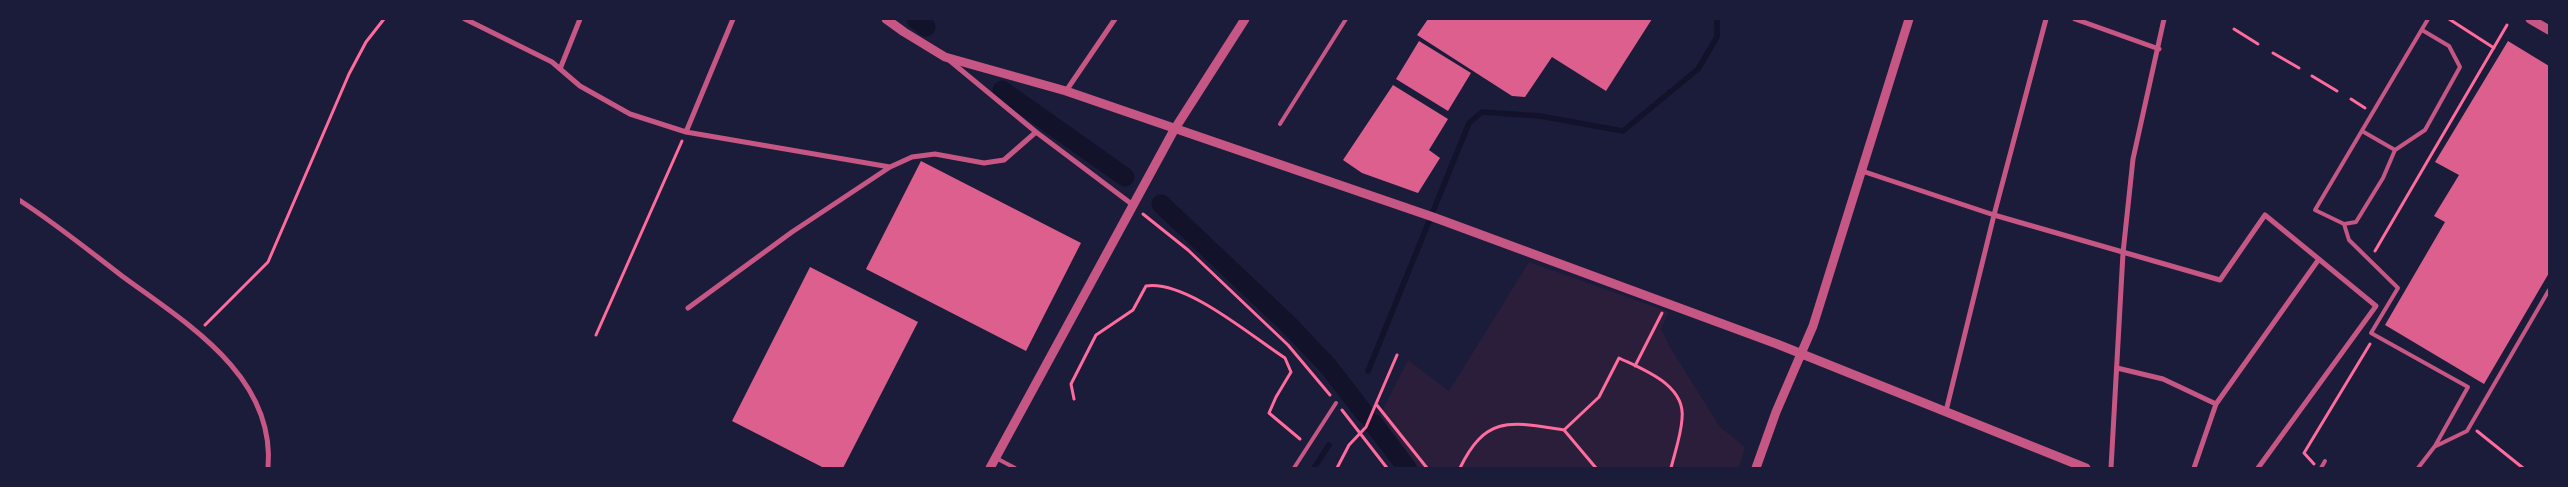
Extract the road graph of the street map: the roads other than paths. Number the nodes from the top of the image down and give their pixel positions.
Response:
1 (465, 19) edge
2 (580, 19) edge
3 (733, 19) edge
4 (886, 19) edge
5 (1115, 19) edge
6 (1245, 19) edge
7 (1346, 19) edge
8 (1909, 19) edge
9 (2046, 19) edge
10 (2075, 19) edge
11 (2164, 19) edge
12 (2428, 19) edge
13 (2530, 19) edge
14 (2422, 30) junction
15 (2549, 30) edge
16 (2159, 49) junction
17 (946, 57) junction
18 (560, 69) junction
19 (1066, 91) junction
20 (1280, 124) dead end
21 (1174, 130) junction
22 (2362, 130) junction
23 (686, 132) junction
24 (1036, 132) junction
25 (2395, 150) junction
26 (890, 168) junction
27 (1862, 172) junction
28 (19, 200) edge
29 (1133, 205) junction
30 (1994, 215) junction
31 (2344, 224) junction
32 (2123, 253) junction
33 (2319, 259) junction
34 (2549, 290) edge
35 (688, 308) dead end
36 (1801, 354) junction
37 (2117, 368) junction
38 (1336, 403) road end
39 (2216, 404) junction
40 (1946, 411) junction
41 (2434, 446) junction
42 (996, 458) junction
43 (2325, 461) dead end
44 (2067, 465) edge
45 (268, 468) edge
46 (990, 468) edge
47 (1015, 468) edge
48 (1294, 468) edge
49 (1756, 468) edge
50 (2086, 468) edge
51 (2111, 468) edge
52 (2194, 468) edge
53 (2258, 468) edge
54 (2321, 468) edge
55 (2418, 468) edge

1 - 18 street
2 - 18 street
3 - 23 street
4 - 17 street
5 - 19 street
6 - 21 street
7 - 20 lane
8 - 27 street
9 - 30 street
10 - 16 street
11 - 16 street
12 - 14 lane
13 - 15 street
14 - 22 lane
14 - 25 lane
16 - 32 street
17 - 19 street
17 - 24 street
18 - 23 street
19 - 21 street
21 - 29 street
21 - 36 street
22 - 25 lane
22 - 31 lane
23 - 26 street
24 - 26 street
24 - 29 street
25 - 31 lane
26 - 35 street
27 - 30 street
27 - 36 street
28 - 45 street
29 - 42 street
30 - 32 street
30 - 40 street
31 - 41 lane
32 - 33 street
32 - 37 street
33 - 39 street
33 - 53 street
34 - 41 lane
36 - 40 street
36 - 49 street
37 - 39 street
37 - 51 street
38 - 48 lane
39 - 52 street
40 - 44 street
41 - 55 lane
42 - 46 street
42 - 47 lane
43 - 54 lane
44 - 50 street

